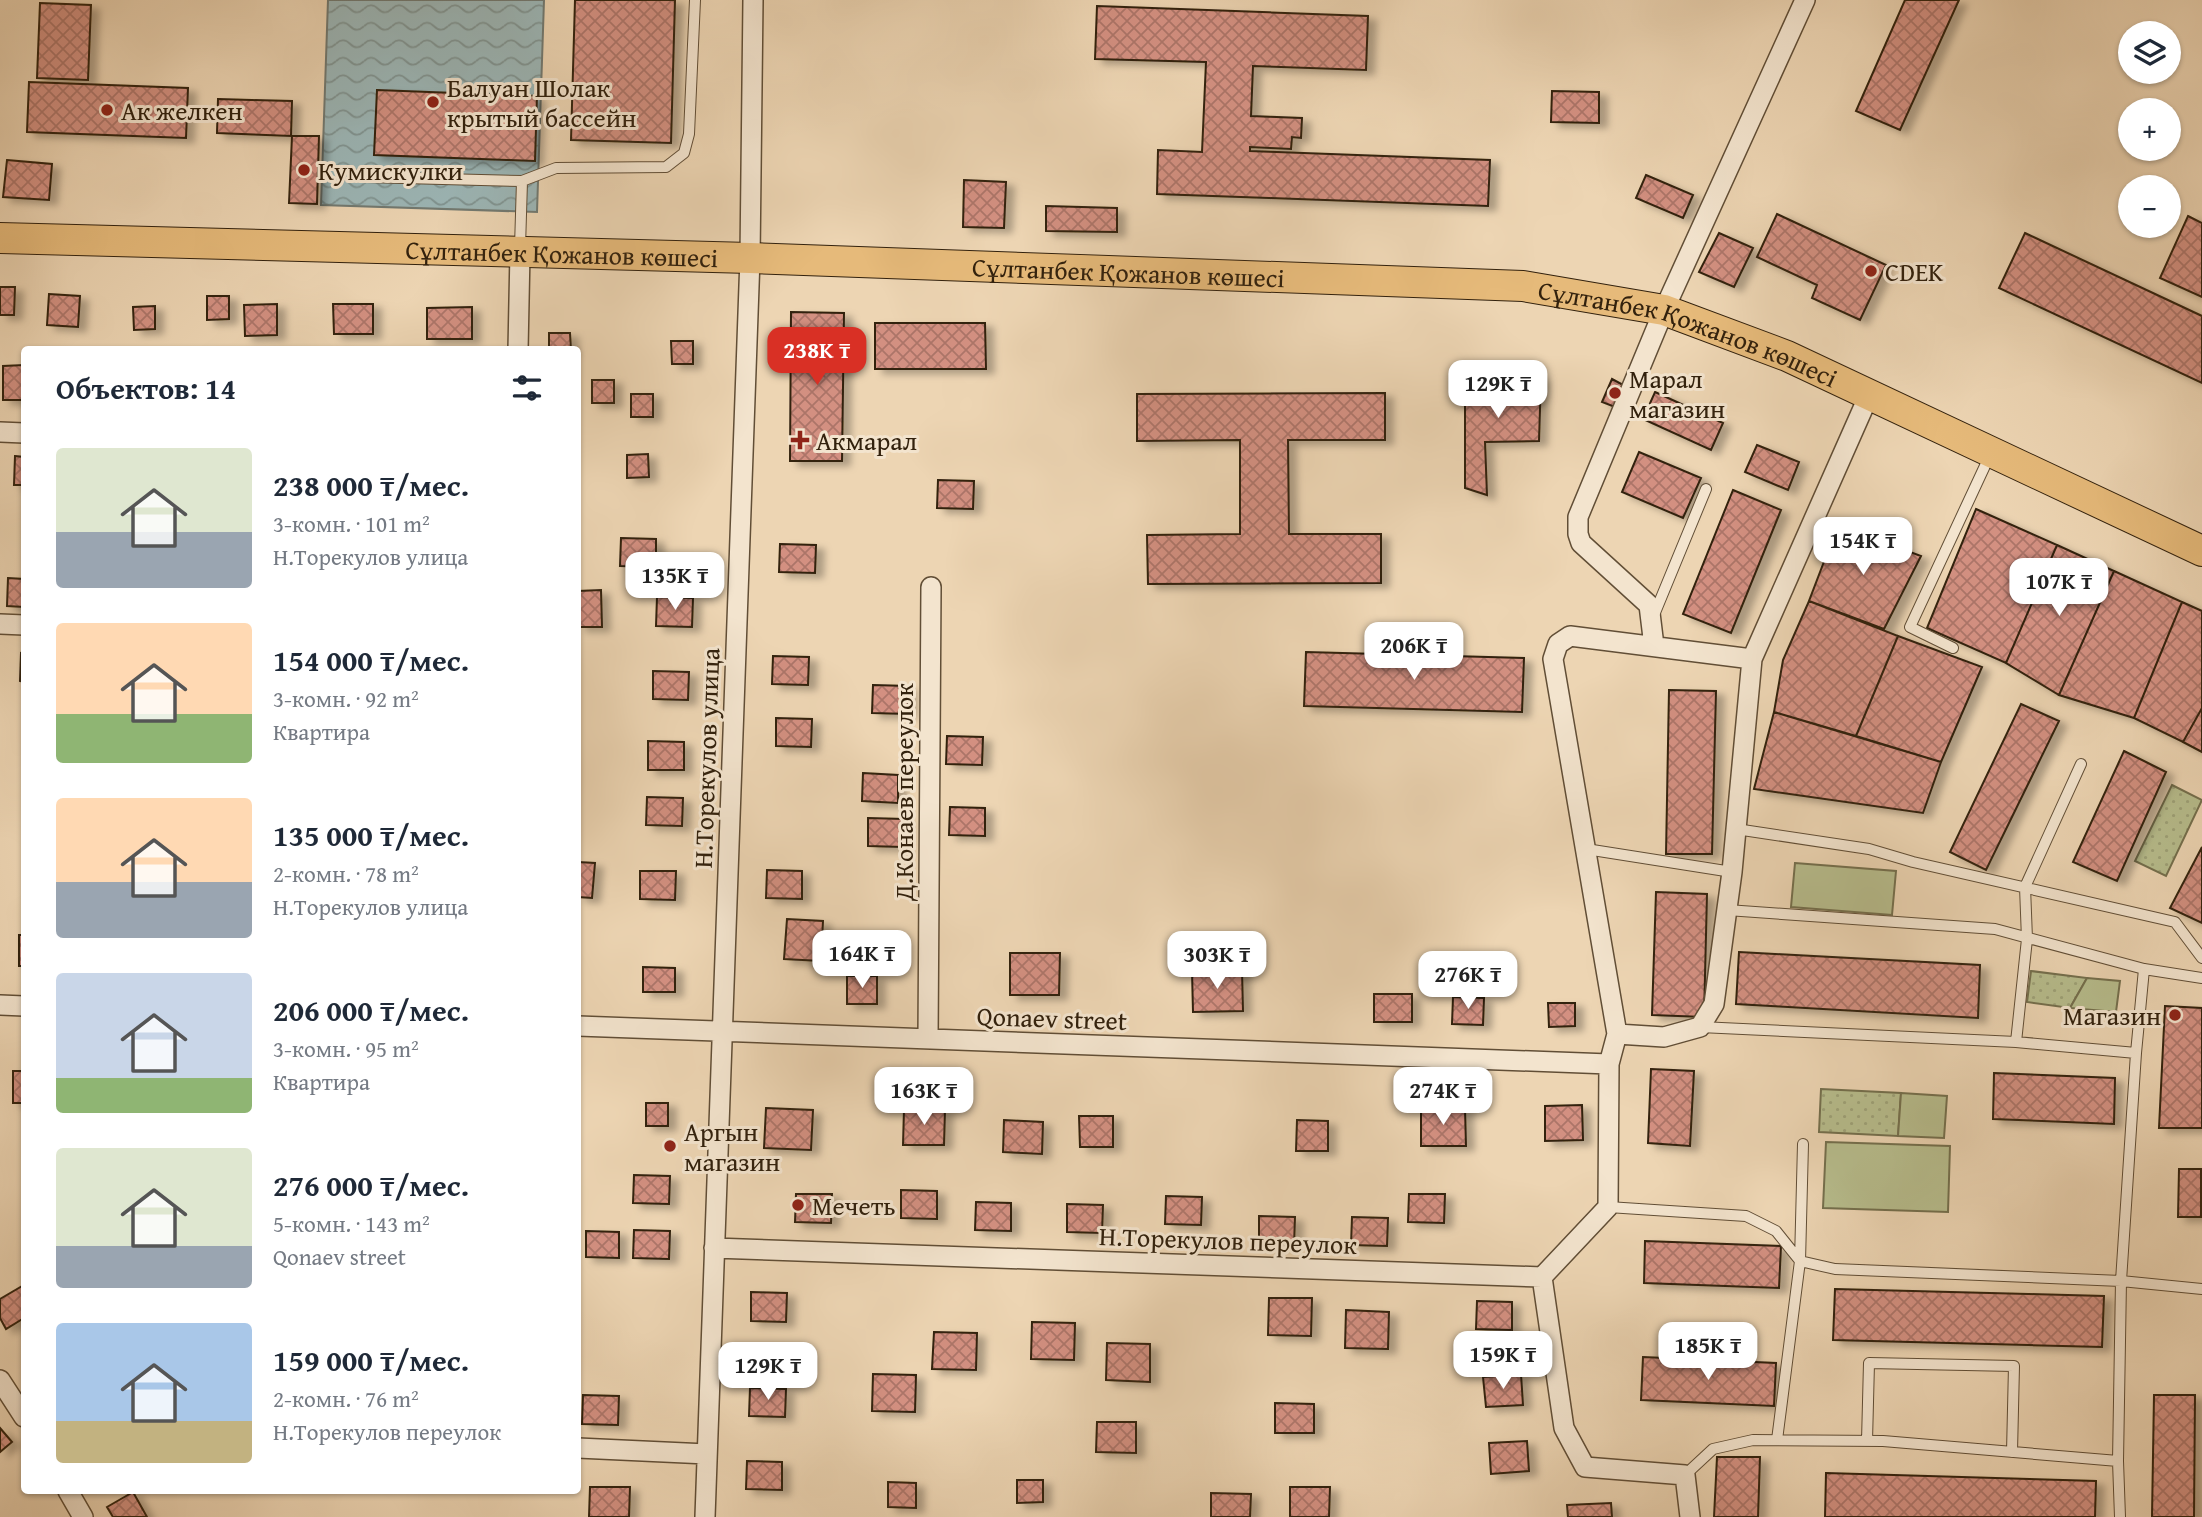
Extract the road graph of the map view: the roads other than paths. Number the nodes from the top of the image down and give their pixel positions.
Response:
1 (695, 0) edge
2 (753, 0) edge
3 (1805, 0) edge
4 (365, 177) dead end
5 (522, 181) junction
6 (0, 238) edge
7 (520, 252) junction
8 (750, 258) junction
9 (1664, 310) junction
10 (517, 346) edge
11 (1869, 395) junction
12 (0, 432) edge
13 (21, 433) edge
14 (1992, 453) junction
15 (1706, 489) dead end
16 (2202, 551) edge
17 (931, 587) dead end
18 (1653, 618) junction
19 (0, 624) edge
20 (21, 625) edge
21 (1654, 646) junction
22 (1952, 648) dead end
23 (1752, 659) junction
24 (2081, 764) dead end
25 (1735, 829) junction
26 (1586, 849) junction
27 (1731, 872) junction
28 (2025, 887) junction
29 (1727, 910) junction
30 (2026, 939) junction
31 (2202, 958) edge
32 (2144, 969) junction
33 (2202, 978) edge
34 (0, 1005) edge
35 (21, 1006) edge
36 (581, 1026) edge
37 (1700, 1027) junction
38 (722, 1032) junction
39 (1617, 1034) junction
40 (928, 1039) junction
41 (2016, 1042) junction
42 (2136, 1053) junction
43 (1609, 1064) junction
44 (1803, 1144) dead end
45 (1608, 1207) junction
46 (715, 1248) junction
47 (1800, 1261) junction
48 (1542, 1277) junction
49 (2121, 1281) junction
50 (2202, 1289) edge
51 (0, 1380) edge
52 (21, 1412) edge
53 (1777, 1440) junction
54 (1867, 1441) junction
55 (581, 1448) edge
56 (2012, 1452) junction
57 (707, 1454) junction
58 (2118, 1461) junction
59 (1685, 1475) junction
60 (70, 1494) edge
61 (83, 1517) edge
62 (705, 1517) edge
63 (1689, 1517) edge
64 (2120, 1517) edge

1 - 5 lane
2 - 8 street, Н.Торекулов улица
3 - 9 street
4 - 5 lane
5 - 7 lane
6 - 7 main road, Сұлтанбек Қожанов көшесі
7 - 8 main road, Сұлтанбек Қожанов көшесі
7 - 10 street
8 - 9 main road, Сұлтанбек Қожанов көшесі
8 - 38 street, Н.Торекулов улица
9 - 11 main road, Сұлтанбек Қожанов көшесі
9 - 18 street
11 - 14 main road, Сұлтанбек Қожанов көшесі
11 - 23 street
12 - 13 street
14 - 16 main road, Сұлтанбек Қожанов көшесі
14 - 22 lane
15 - 18 lane
17 - 40 street, Д.Конаев переулок
18 - 21 street
19 - 20 street
21 - 23 street
21 - 26 street
23 - 25 street
24 - 28 lane
25 - 27 street
25 - 28 lane
26 - 27 lane
26 - 39 street
27 - 29 street
28 - 30 lane
28 - 31 lane
29 - 30 lane
29 - 37 street
30 - 32 lane
30 - 41 lane
32 - 33 lane
32 - 42 lane
34 - 35 street
36 - 38 street, Qonaev street
37 - 39 street
37 - 41 lane
38 - 40 street, Qonaev street
38 - 46 street, Н.Торекулов улица
39 - 43 street
40 - 43 street, Qonaev street
41 - 42 lane
42 - 49 lane
43 - 45 street
44 - 47 lane
45 - 47 lane
45 - 48 street
46 - 48 street, Н.Торекулов переулок
46 - 57 street, Н.Торекулов улица
47 - 49 lane
47 - 53 lane
48 - 59 street
49 - 50 lane
49 - 58 lane
51 - 52 street
53 - 54 lane
53 - 59 lane
54 - 56 lane
54 - 56 lane
55 - 57 street
56 - 58 lane
57 - 62 street, Н.Торекулов улица
58 - 64 lane
59 - 63 street
60 - 61 street

